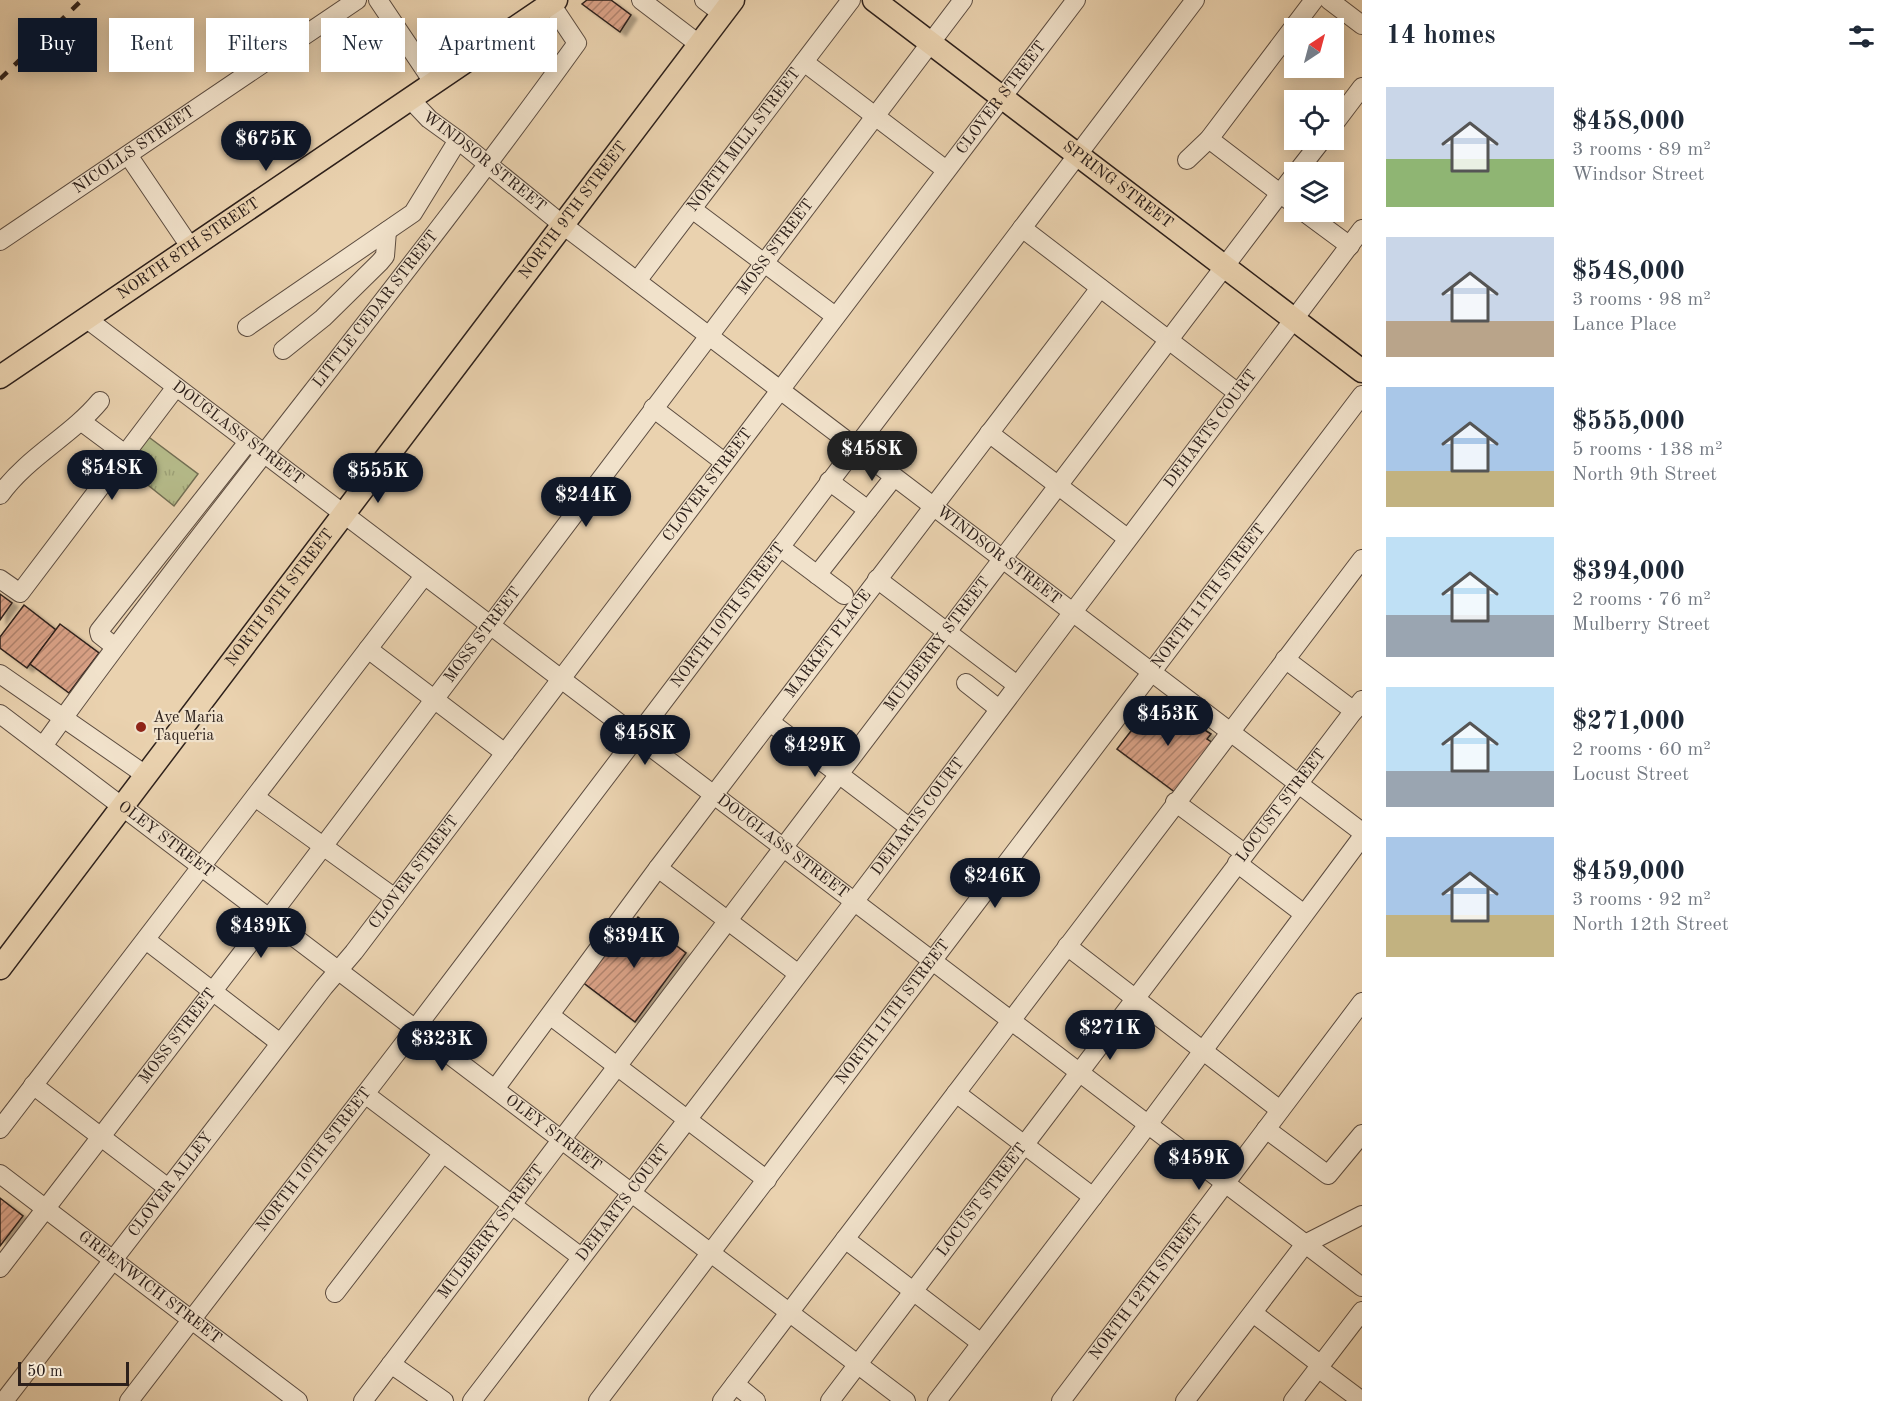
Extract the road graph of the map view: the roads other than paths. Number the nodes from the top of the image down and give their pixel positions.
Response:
1 (357, 0) edge
2 (378, 0) edge
3 (640, 0) edge
4 (704, 0) edge
5 (851, 0) edge
6 (874, 0) edge
7 (1076, 0) edge
8 (1195, 0) edge
9 (1314, 0) edge
10 (1329, 0) edge
11 (554, 2) edge
12 (957, 2) edge
13 (728, 7) edge
14 (1362, 25) edge
15 (931, 43) junction
16 (700, 45) junction
17 (804, 62) junction
18 (433, 82) junction
19 (1362, 87) edge
20 (1001, 97) junction
21 (411, 100) junction
22 (1344, 111) edge
23 (875, 116) junction
24 (1209, 139) junction
25 (459, 140) junction
26 (1314, 150) edge
27 (1077, 154) junction
28 (128, 155) junction
29 (1187, 160) dead end
30 (1305, 162) edge
31 (488, 164) junction
32 (946, 170) junction
33 (1284, 196) edge
34 (1284, 203) edge
35 (692, 209) junction
36 (1318, 222) edge
37 (563, 225) junction
38 (1022, 228) junction
39 (1362, 229) edge
40 (387, 231) junction
41 (0, 241) edge
42 (1350, 246) junction
43 (191, 248) junction
44 (763, 262) junction
45 (1225, 267) junction
46 (637, 281) junction
47 (1100, 288) junction
48 (835, 316) junction
49 (87, 319) junction
50 (1294, 320) junction
51 (247, 327) dead end
52 (708, 335) junction
53 (1169, 340) junction
54 (283, 350) dead end
55 (1362, 371) edge
56 (0, 377) edge
57 (176, 387) junction
58 (779, 389) junction
59 (1238, 393) junction
60 (1362, 395) edge
61 (100, 401) dead end
62 (653, 408) junction
63 (82, 422) junction
64 (989, 433) junction
65 (248, 442) junction
66 (855, 447) junction
67 (125, 454) junction
68 (265, 454) junction
69 (724, 462) junction
70 (894, 477) junction
71 (829, 481) junction
72 (1058, 486) junction
73 (0, 495) edge
74 (933, 506) junction
75 (868, 510) junction
76 (344, 516) junction
77 (1127, 538) junction
78 (780, 547) junction
79 (1002, 558) junction
80 (1362, 559) edge
81 (817, 575) junction
82 (424, 576) junction
83 (0, 579) edge
84 (877, 579) junction
85 (844, 595) dead end
86 (1072, 612) junction
87 (490, 626) junction
88 (947, 633) junction
89 (114, 646) junction
90 (368, 649) junction
91 (1285, 659) junction
92 (1151, 672) junction
93 (0, 674) edge
94 (561, 680) junction
95 (966, 683) dead end
96 (1017, 686) junction
97 (435, 699) junction
98 (1359, 706) edge
99 (999, 710) junction
100 (0, 714) edge
101 (62, 719) junction
102 (770, 722) junction
103 (1230, 731) junction
104 (637, 737) junction
105 (43, 746) junction
106 (505, 753) junction
107 (840, 775) junction
108 (147, 776) junction
109 (1298, 783) junction
110 (714, 795) junction
111 (255, 797) junction
112 (1175, 802) junction
113 (123, 807) junction
114 (910, 828) junction
115 (1362, 832) edge
116 (1362, 837) edge
117 (324, 845) junction
118 (784, 848) junction
119 (1240, 858) junction
120 (202, 867) junction
121 (658, 868) junction
122 (394, 898) junction
123 (854, 900) junction
124 (1304, 914) junction
125 (269, 918) junction
126 (729, 921) junction
127 (146, 940) junction
128 (1067, 946) junction
129 (933, 960) junction
130 (0, 968) edge
131 (338, 970) junction
132 (797, 973) junction
133 (213, 991) junction
134 (1135, 998) junction
135 (1362, 1002) edge
136 (551, 1016) junction
137 (1012, 1020) junction
138 (415, 1029) junction
139 (280, 1043) junction
140 (1202, 1050) junction
141 (619, 1067) junction
142 (1080, 1071) junction
143 (33, 1085) junction
144 (495, 1089) junction
145 (956, 1093) junction
146 (365, 1094) junction
147 (1280, 1110) junction
148 (686, 1118) junction
149 (1148, 1123) junction
150 (0, 1129) edge
151 (1266, 1129) junction
152 (1362, 1134) edge
153 (101, 1137) junction
154 (563, 1141) junction
155 (1024, 1145) junction
156 (443, 1153) junction
157 (0, 1174) edge
158 (767, 1180) junction
159 (1226, 1184) junction
160 (168, 1188) junction
161 (630, 1191) junction
162 (1093, 1197) junction
163 (513, 1206) junction
164 (46, 1209) junction
165 (1362, 1215) edge
166 (845, 1239) junction
167 (1305, 1244) junction
168 (712, 1252) junction
169 (581, 1257) junction
170 (112, 1260) junction
171 (0, 1268) edge
172 (1362, 1287) edge
173 (913, 1291) junction
174 (336, 1293) dead end
175 (1362, 1311) edge
176 (789, 1312) junction
177 (1253, 1313) junction
178 (191, 1319) junction
179 (981, 1343) junction
180 (392, 1364) junction
181 (857, 1364) junction
182 (1320, 1366) junction
183 (735, 1384) junction
184 (4, 1401) edge
185 (129, 1401) edge
186 (298, 1401) edge
187 (363, 1401) edge
188 (444, 1401) edge
189 (472, 1401) edge
190 (598, 1401) edge
191 (722, 1401) edge
192 (756, 1401) edge
193 (830, 1401) edge
194 (906, 1401) edge
195 (937, 1401) edge
196 (1061, 1401) edge
197 (1185, 1401) edge
198 (1293, 1401) edge
199 (1362, 1401) edge

1 - 28 street, NICOLLS STREET
2 - 18 street, WINDSOR STREET
3 - 16 street
4 - 13 street
5 - 17 street, NORTH MILL STREET
6 - 15 main road, SPRING STREET
7 - 20 street, CLOVER STREET
8 - 27 street, NORTH 10TH STREET
9 - 24 street
10 - 14 street
11 - 18 main road, NORTH 8TH STREET
11 - 31 street, LITTLE CEDAR STREET
12 - 15 street, MOSS STREET
13 - 16 main road, NORTH 9TH STREET
15 - 20 main road, SPRING STREET
15 - 23 street, MOSS STREET
16 - 37 main road, NORTH 9TH STREET
17 - 23 street
17 - 35 street, NORTH MILL STREET
18 - 21 main road, NORTH 8TH STREET
19 - 22 street
20 - 27 main road, SPRING STREET
20 - 32 street, CLOVER STREET
21 - 25 street, WINDSOR STREET
21 - 43 main road, NORTH 8TH STREET
23 - 32 street
23 - 44 street, MOSS STREET
24 - 29 street
24 - 33 street
25 - 31 street, WINDSOR STREET
25 - 40 street, LITTLE CEDAR STREET
26 - 30 street, MULBERRY STREET
27 - 38 street, NORTH 10TH STREET
27 - 45 main road, SPRING STREET
28 - 41 street, NICOLLS STREET
28 - 43 street
31 - 37 street, WINDSOR STREET
31 - 68 street, LITTLE CEDAR STREET
32 - 48 street, CLOVER STREET
34 - 45 street, MULBERRY STREET
35 - 44 street
35 - 46 street, NORTH MILL STREET
36 - 42 street
37 - 46 street, WINDSOR STREET
37 - 76 main road, NORTH 9TH STREET
38 - 47 street
38 - 66 street, NORTH 10TH STREET
39 - 42 street, DEHARTS COURT
40 - 51 street, LITTLE CEDAR STREET
40 - 54 street
42 - 50 street, DEHARTS COURT
43 - 49 main road, NORTH 8TH STREET
44 - 48 street
44 - 52 street, MOSS STREET
45 - 50 main road, SPRING STREET
45 - 53 street, MULBERRY STREET
46 - 52 street, WINDSOR STREET
47 - 53 street
47 - 64 street, MARKET PLACE
48 - 58 street, CLOVER STREET
49 - 56 main road, NORTH 8TH STREET
49 - 57 street, DOUGLASS STREET
50 - 55 main road, SPRING STREET
50 - 59 street, DEHARTS COURT
52 - 58 street, WINDSOR STREET
52 - 62 street, MOSS STREET
53 - 59 street
53 - 72 street, MULBERRY STREET
57 - 65 street, DOUGLASS STREET
57 - 67 street
58 - 66 street, WINDSOR STREET
58 - 69 street, CLOVER STREET
59 - 77 street, DEHARTS COURT
60 - 92 street, NORTH 11TH STREET
61 - 63 street
62 - 69 street
62 - 87 street, MOSS STREET
63 - 67 street
63 - 73 street
64 - 72 street
64 - 74 street, MARKET PLACE
65 - 68 street, DOUGLASS STREET
65 - 89 street
66 - 70 street, WINDSOR STREET
66 - 71 street, NORTH 10TH STREET
67 - 83 street
68 - 76 street, DOUGLASS STREET
68 - 89 street, LITTLE CEDAR STREET
69 - 94 street, CLOVER STREET
70 - 74 street, WINDSOR STREET
70 - 75 street
71 - 75 street
71 - 78 street, NORTH 10TH STREET
72 - 77 street
72 - 79 street, MULBERRY STREET
74 - 79 street, WINDSOR STREET
74 - 84 street, MARKET PLACE
75 - 81 street
76 - 82 street, DOUGLASS STREET
76 - 108 main road, NORTH 9TH STREET
77 - 86 street, DEHARTS COURT
78 - 81 street
78 - 104 street, NORTH 10TH STREET
79 - 86 street, WINDSOR STREET
79 - 88 street, MULBERRY STREET
80 - 91 street
81 - 85 street
82 - 87 street, DOUGLASS STREET
82 - 90 street
84 - 88 street
84 - 102 street, MARKET PLACE
86 - 92 street, WINDSOR STREET
86 - 96 street, DEHARTS COURT
87 - 94 street, DOUGLASS STREET
87 - 97 street, MOSS STREET
88 - 96 street
88 - 107 street, MULBERRY STREET
89 - 101 street, LITTLE CEDAR STREET
90 - 97 street
90 - 111 street
91 - 98 street
91 - 103 street
92 - 103 street, WINDSOR STREET
92 - 129 street, NORTH 11TH STREET
93 - 101 street
94 - 104 street, DOUGLASS STREET
94 - 106 street, CLOVER STREET
95 - 99 street
96 - 99 street, DEHARTS COURT
97 - 106 street
97 - 117 street, MOSS STREET
98 - 109 street, LOCUST STREET
99 - 114 street, DEHARTS COURT
100 - 105 street, OLEY STREET
101 - 105 street, LITTLE CEDAR STREET
101 - 108 street
102 - 107 street
102 - 110 street, MARKET PLACE
103 - 109 street, WINDSOR STREET
103 - 112 street
104 - 110 street, DOUGLASS STREET
104 - 138 street, NORTH 10TH STREET
105 - 113 street, OLEY STREET
106 - 122 street, CLOVER STREET
107 - 114 street
107 - 118 street, MULBERRY STREET
108 - 113 main road, NORTH 9TH STREET
109 - 115 street, WINDSOR STREET
109 - 119 street, LOCUST STREET
110 - 118 street, DOUGLASS STREET
110 - 121 street, MARKET PLACE
111 - 117 street
111 - 120 street
112 - 119 street
112 - 128 street
113 - 120 street, OLEY STREET
113 - 130 main road, NORTH 9TH STREET
114 - 123 street, DEHARTS COURT
116 - 124 street
117 - 122 street
117 - 125 street, MOSS STREET
118 - 123 street, DOUGLASS STREET
118 - 126 street, MULBERRY STREET
119 - 124 street
119 - 134 street, LOCUST STREET
120 - 125 street, OLEY STREET
120 - 127 street
121 - 126 street
121 - 136 street, MARKET PLACE
122 - 131 street, CLOVER STREET
123 - 129 street, DOUGLASS STREET
123 - 132 street, DEHARTS COURT
124 - 140 street
125 - 131 street, OLEY STREET
125 - 133 street, MOSS STREET
126 - 132 street
126 - 141 street, MULBERRY STREET
127 - 133 street
127 - 143 street
128 - 134 street
128 - 137 street
129 - 137 street, DOUGLASS STREET
129 - 158 street, NORTH 11TH STREET
131 - 138 street, OLEY STREET
131 - 139 street, CLOVER ALLEY
132 - 148 street, DEHARTS COURT
133 - 139 street
133 - 153 street, MOSS STREET
134 - 140 street
134 - 142 street, LOCUST STREET
135 - 147 street, NORTH 12TH STREET
136 - 141 street
136 - 144 street, MARKET PLACE
137 - 142 street, DOUGLASS STREET
137 - 145 street
138 - 144 street, OLEY STREET
138 - 146 street, NORTH 10TH STREET
139 - 160 street, CLOVER ALLEY
140 - 147 street
140 - 149 street
141 - 148 street
141 - 154 street, MULBERRY STREET
142 - 149 street, DOUGLASS STREET
142 - 155 street, LOCUST STREET
143 - 150 street
143 - 153 street
144 - 154 street, OLEY STREET
145 - 155 street
145 - 166 street
146 - 156 street
146 - 178 street, NORTH 10TH STREET
147 - 151 street, NORTH 12TH STREET
148 - 158 street
148 - 161 street, DEHARTS COURT
149 - 159 street, DOUGLASS STREET
149 - 162 street
151 - 152 street
151 - 159 street, NORTH 12TH STREET
153 - 160 street
153 - 164 street, MOSS STREET
154 - 161 street, OLEY STREET
154 - 163 street, MULBERRY STREET
155 - 162 street
155 - 173 street, LOCUST STREET
156 - 163 street
156 - 174 street
157 - 164 street, GREENWICH STREET
158 - 168 street, NORTH 11TH STREET
159 - 167 street, DOUGLASS STREET
159 - 196 street, NORTH 12TH STREET
160 - 170 street, CLOVER ALLEY
161 - 168 street, OLEY STREET
161 - 169 street, DEHARTS COURT
162 - 179 street
163 - 169 street
163 - 180 street, MULBERRY STREET
164 - 170 street, GREENWICH STREET
164 - 171 street, MOSS STREET
165 - 167 street
166 - 173 street
166 - 176 street
167 - 172 street, DOUGLASS STREET
167 - 177 street
168 - 176 street, OLEY STREET
168 - 190 street, NORTH 11TH STREET
169 - 189 street, DEHARTS COURT
170 - 178 street, GREENWICH STREET
170 - 184 street, CLOVER ALLEY
173 - 179 street
173 - 181 street, LOCUST STREET
175 - 182 street
176 - 181 street, OLEY STREET
176 - 183 street
177 - 182 street
177 - 197 street
178 - 185 street, NORTH 10TH STREET
178 - 186 street, GREENWICH STREET
179 - 195 street
180 - 187 street, MULBERRY STREET
180 - 188 street
181 - 193 street, LOCUST STREET
181 - 194 street, OLEY STREET
182 - 198 street
182 - 199 street
183 - 191 street
183 - 192 street

